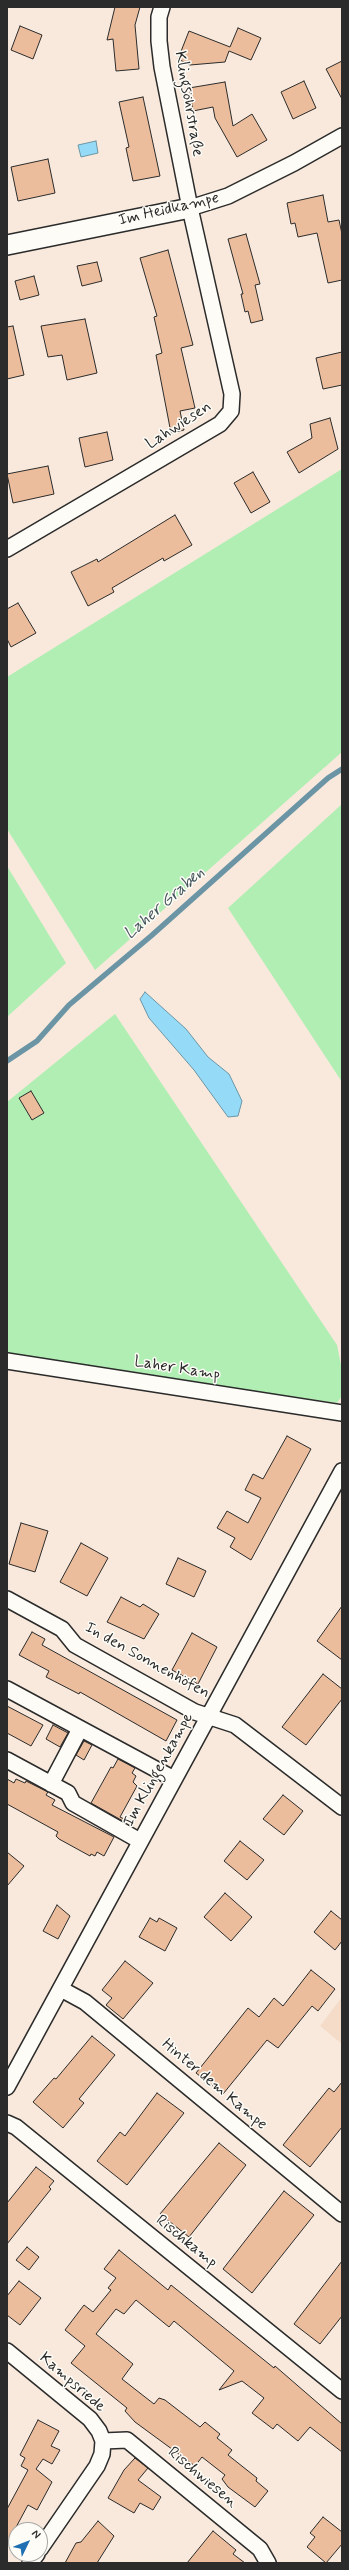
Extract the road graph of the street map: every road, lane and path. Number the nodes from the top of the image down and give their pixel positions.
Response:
1 (162, 7) edge
2 (342, 136) edge
3 (190, 208) junction
4 (7, 245) edge
5 (7, 549) edge
6 (7, 1361) edge
7 (342, 1414) edge
8 (342, 1471) edge
9 (7, 1599) edge
10 (7, 1689) edge
11 (209, 1716) junction
12 (80, 1729) junction
13 (7, 1760) edge
14 (174, 1779) junction
15 (51, 1784) junction
16 (342, 1807) edge
17 (140, 1841) junction
18 (61, 1989) junction
19 (7, 2086) edge
20 (7, 2123) edge
21 (342, 2214) edge
22 (7, 2351) edge
23 (342, 2391) edge
24 (103, 2441) junction
25 (48, 2538) edge
26 (268, 2563) edge

1 - 3 street, Klingsöhrstraße
2 - 3 street, Im Heidkampe
3 - 4 street, Im Heidkampe
3 - 5 street, Lahwiesen
6 - 7 street, Laher Kamp
8 - 11 street, Im Klingenkampe
9 - 11 street, In den Sonnenhöfen
10 - 12 street
11 - 14 street, Im Klingenkampe
11 - 16 street
12 - 14 street
12 - 15 street
13 - 15 street
14 - 17 street, Im Klingenkampe
15 - 17 street
17 - 18 street, Im Klingenkampe
18 - 19 street, Im Klingenkampe
18 - 21 street, Hinter dem Kampe
20 - 23 street, Rischkamp
22 - 24 street, Kampsriede
24 - 25 street
24 - 26 street, Rischwiesen

